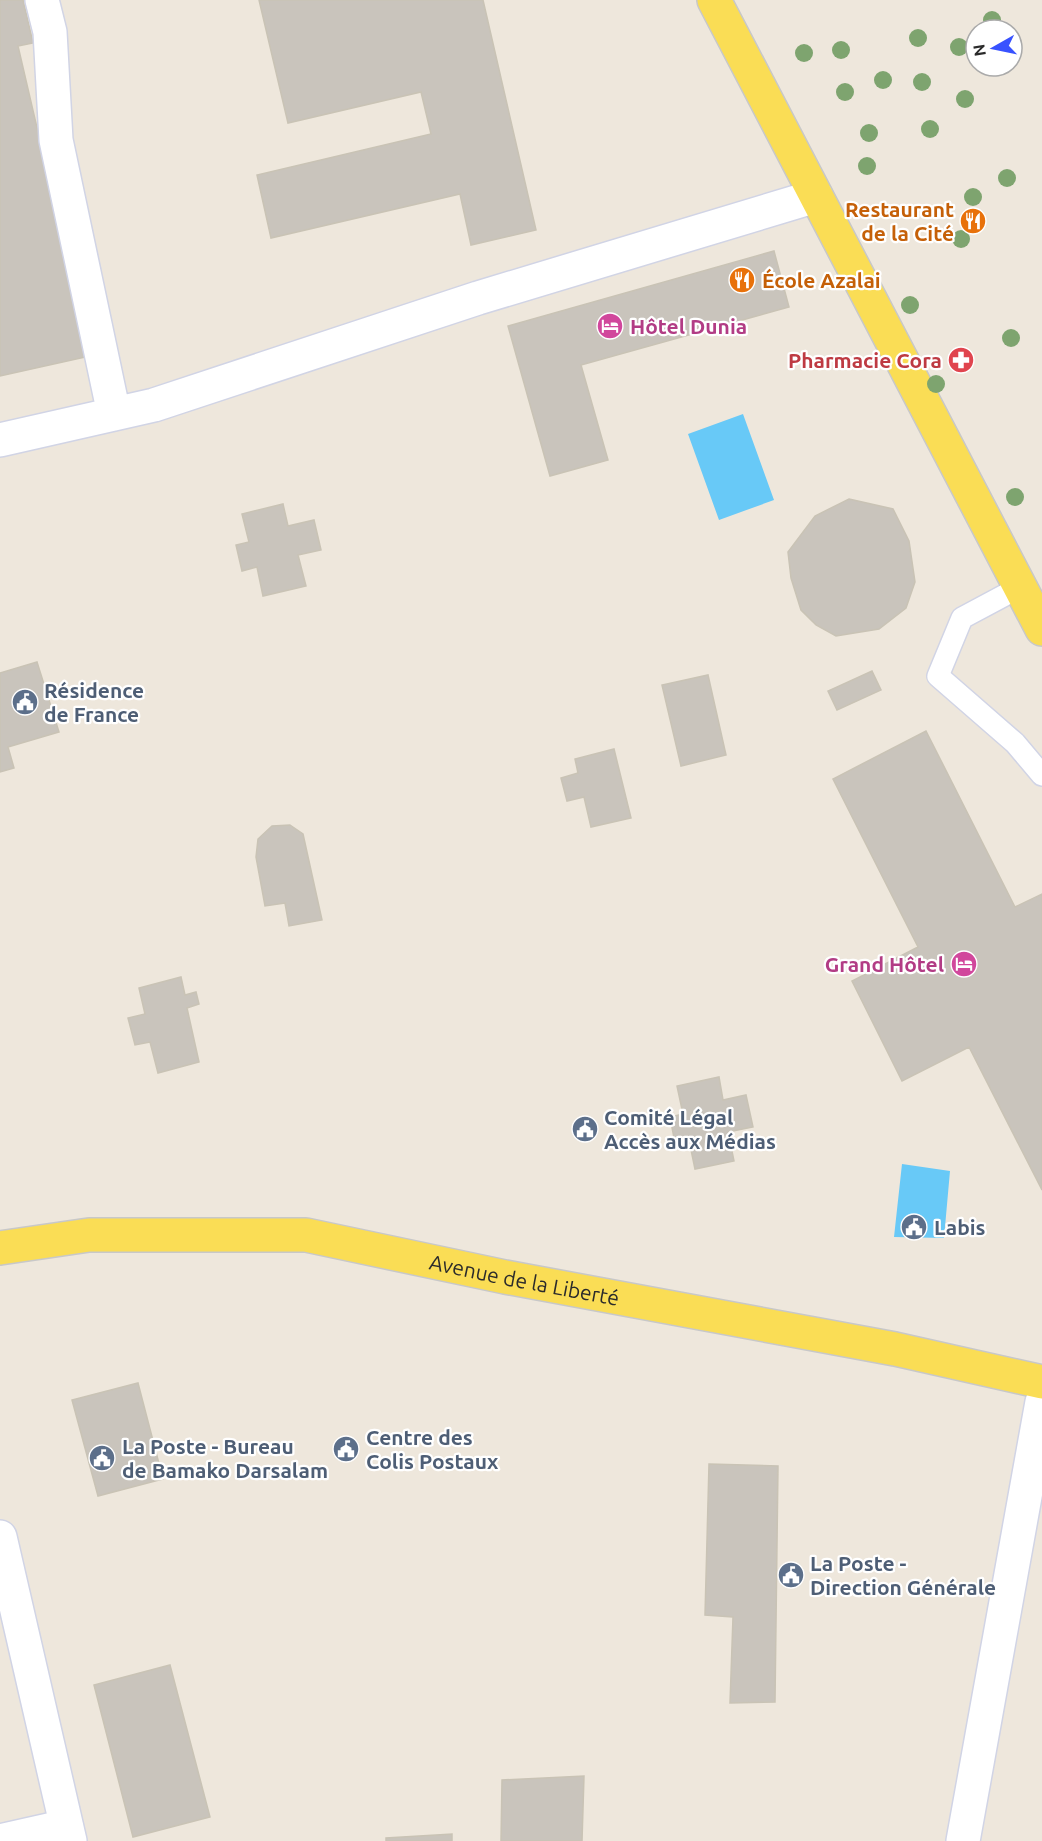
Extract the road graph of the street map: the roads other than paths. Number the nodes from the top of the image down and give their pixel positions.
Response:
1 (42, 0) edge
2 (714, 0) edge
3 (816, 196) junction
4 (114, 414) junction
5 (0, 440) edge
6 (1020, 587) junction
7 (1042, 629) edge
8 (1042, 775) edge
9 (0, 1248) edge
10 (1042, 1382) edge
11 (1042, 1402) edge
12 (0, 1537) edge
13 (68, 1833) edge
14 (0, 1841) edge
15 (963, 1841) edge

1 - 4 street
2 - 3 main road
3 - 4 street
3 - 6 main road
4 - 5 street
6 - 7 main road
6 - 8 lane
9 - 10 main road, Avenue de la Liberté
11 - 15 street
12 - 13 street
13 - 14 street

